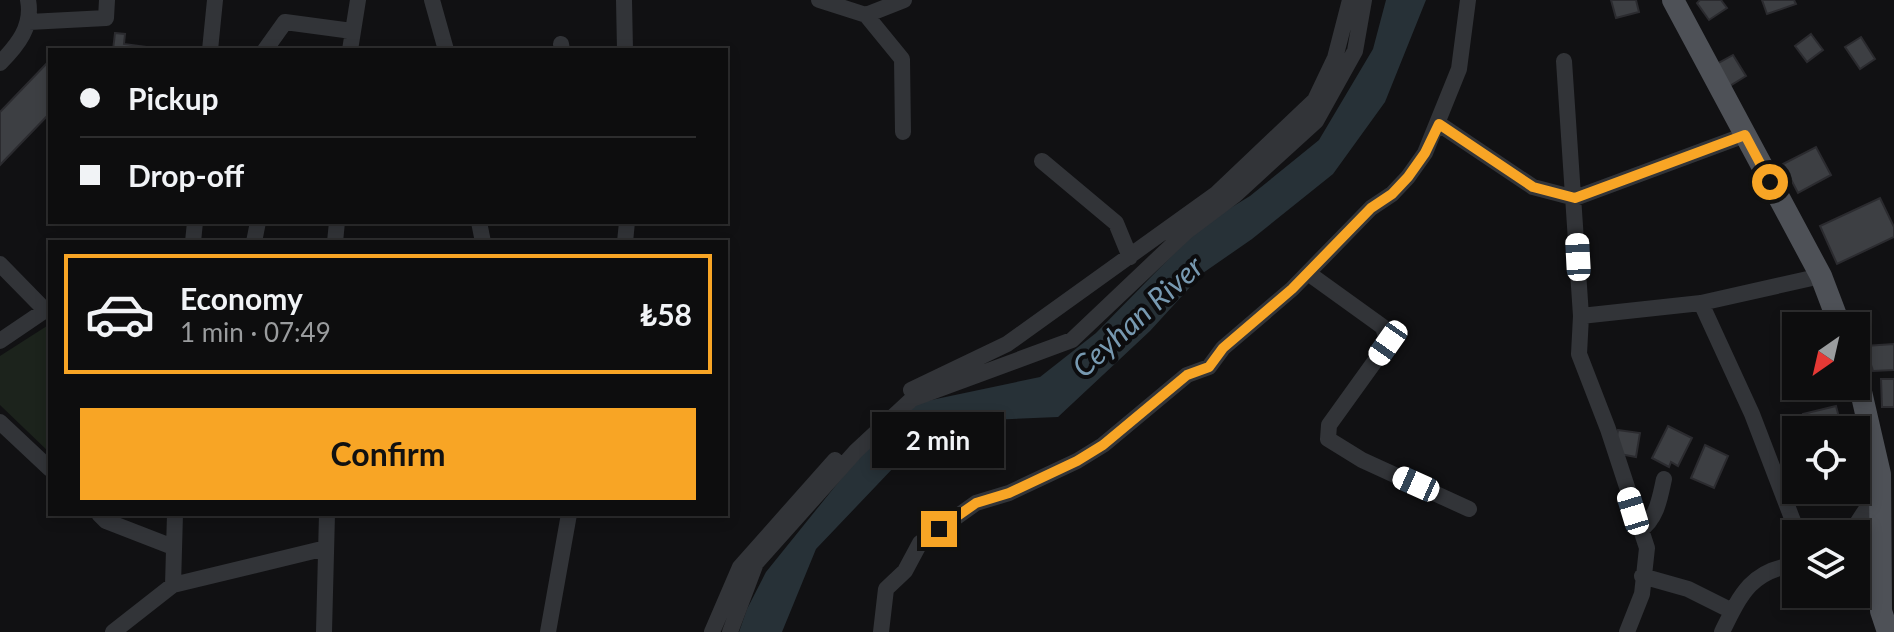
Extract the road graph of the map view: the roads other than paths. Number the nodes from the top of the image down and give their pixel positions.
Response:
1 (28, 0) edge
2 (107, 0) edge
3 (215, 0) edge
4 (358, 0) edge
5 (432, 0) edge
6 (624, 0) edge
7 (819, 0) edge
8 (904, 0) edge
9 (1350, 0) edge
10 (1364, 0) edge
11 (1468, 0) edge
12 (1673, 0) edge
13 (866, 7) edge
14 (29, 22) junction
15 (352, 31) junction
16 (210, 48) edge
17 (266, 48) edge
18 (350, 48) edge
19 (445, 48) edge
20 (625, 48) edge
21 (1564, 61) dead end
22 (0, 63) edge
23 (1439, 124) junction
24 (903, 132) dead end
25 (1745, 135) junction
26 (1042, 161) dead end
27 (1575, 198) junction
28 (1130, 257) junction
29 (0, 264) edge
30 (1308, 273) junction
31 (1821, 276) junction
32 (1701, 303) junction
33 (48, 309) edge
34 (1835, 312) edge
35 (1581, 316) junction
36 (0, 341) edge
37 (1865, 400) edge
38 (0, 422) edge
39 (48, 467) edge
40 (1887, 473) edge
41 (1664, 479) dead end
42 (1879, 500) junction
43 (1469, 509) dead end
44 (101, 516) edge
45 (175, 516) edge
46 (327, 516) edge
47 (569, 516) edge
48 (1793, 520) edge
49 (1859, 520) edge
50 (1640, 530) junction
51 (173, 547) junction
52 (326, 548) junction
53 (1782, 566) edge
54 (1642, 576) junction
55 (173, 585) junction
56 (1732, 611) junction
57 (1884, 621) edge
58 (113, 632) edge
59 (324, 632) edge
60 (548, 632) edge
61 (712, 632) edge
62 (730, 632) edge
63 (881, 632) edge
64 (1627, 632) edge
65 (1722, 632) edge
66 (1870, 632) edge

1 - 14 street
2 - 14 street
3 - 16 street
4 - 15 street
5 - 19 street
6 - 20 street
7 - 13 street
8 - 13 street
9 - 28 street
10 - 62 street
11 - 23 street
12 - 25 main road
13 - 24 street
14 - 22 street
15 - 17 street
15 - 18 street
21 - 27 street
23 - 27 street
23 - 30 street
25 - 27 street
25 - 31 main road
26 - 28 street
27 - 35 street
28 - 61 street
29 - 33 street
30 - 43 street
30 - 63 street
31 - 32 street
31 - 34 main road
32 - 35 street
32 - 48 street
33 - 36 street
35 - 50 street
37 - 40 main road
38 - 39 street
40 - 42 main road
41 - 50 street
42 - 49 street
42 - 57 main road
44 - 51 street
45 - 51 street
46 - 52 street
47 - 60 street
50 - 54 street
51 - 55 street
52 - 55 street
52 - 59 street
53 - 56 street
54 - 56 street
54 - 64 street
55 - 58 street
56 - 65 street
57 - 66 main road

